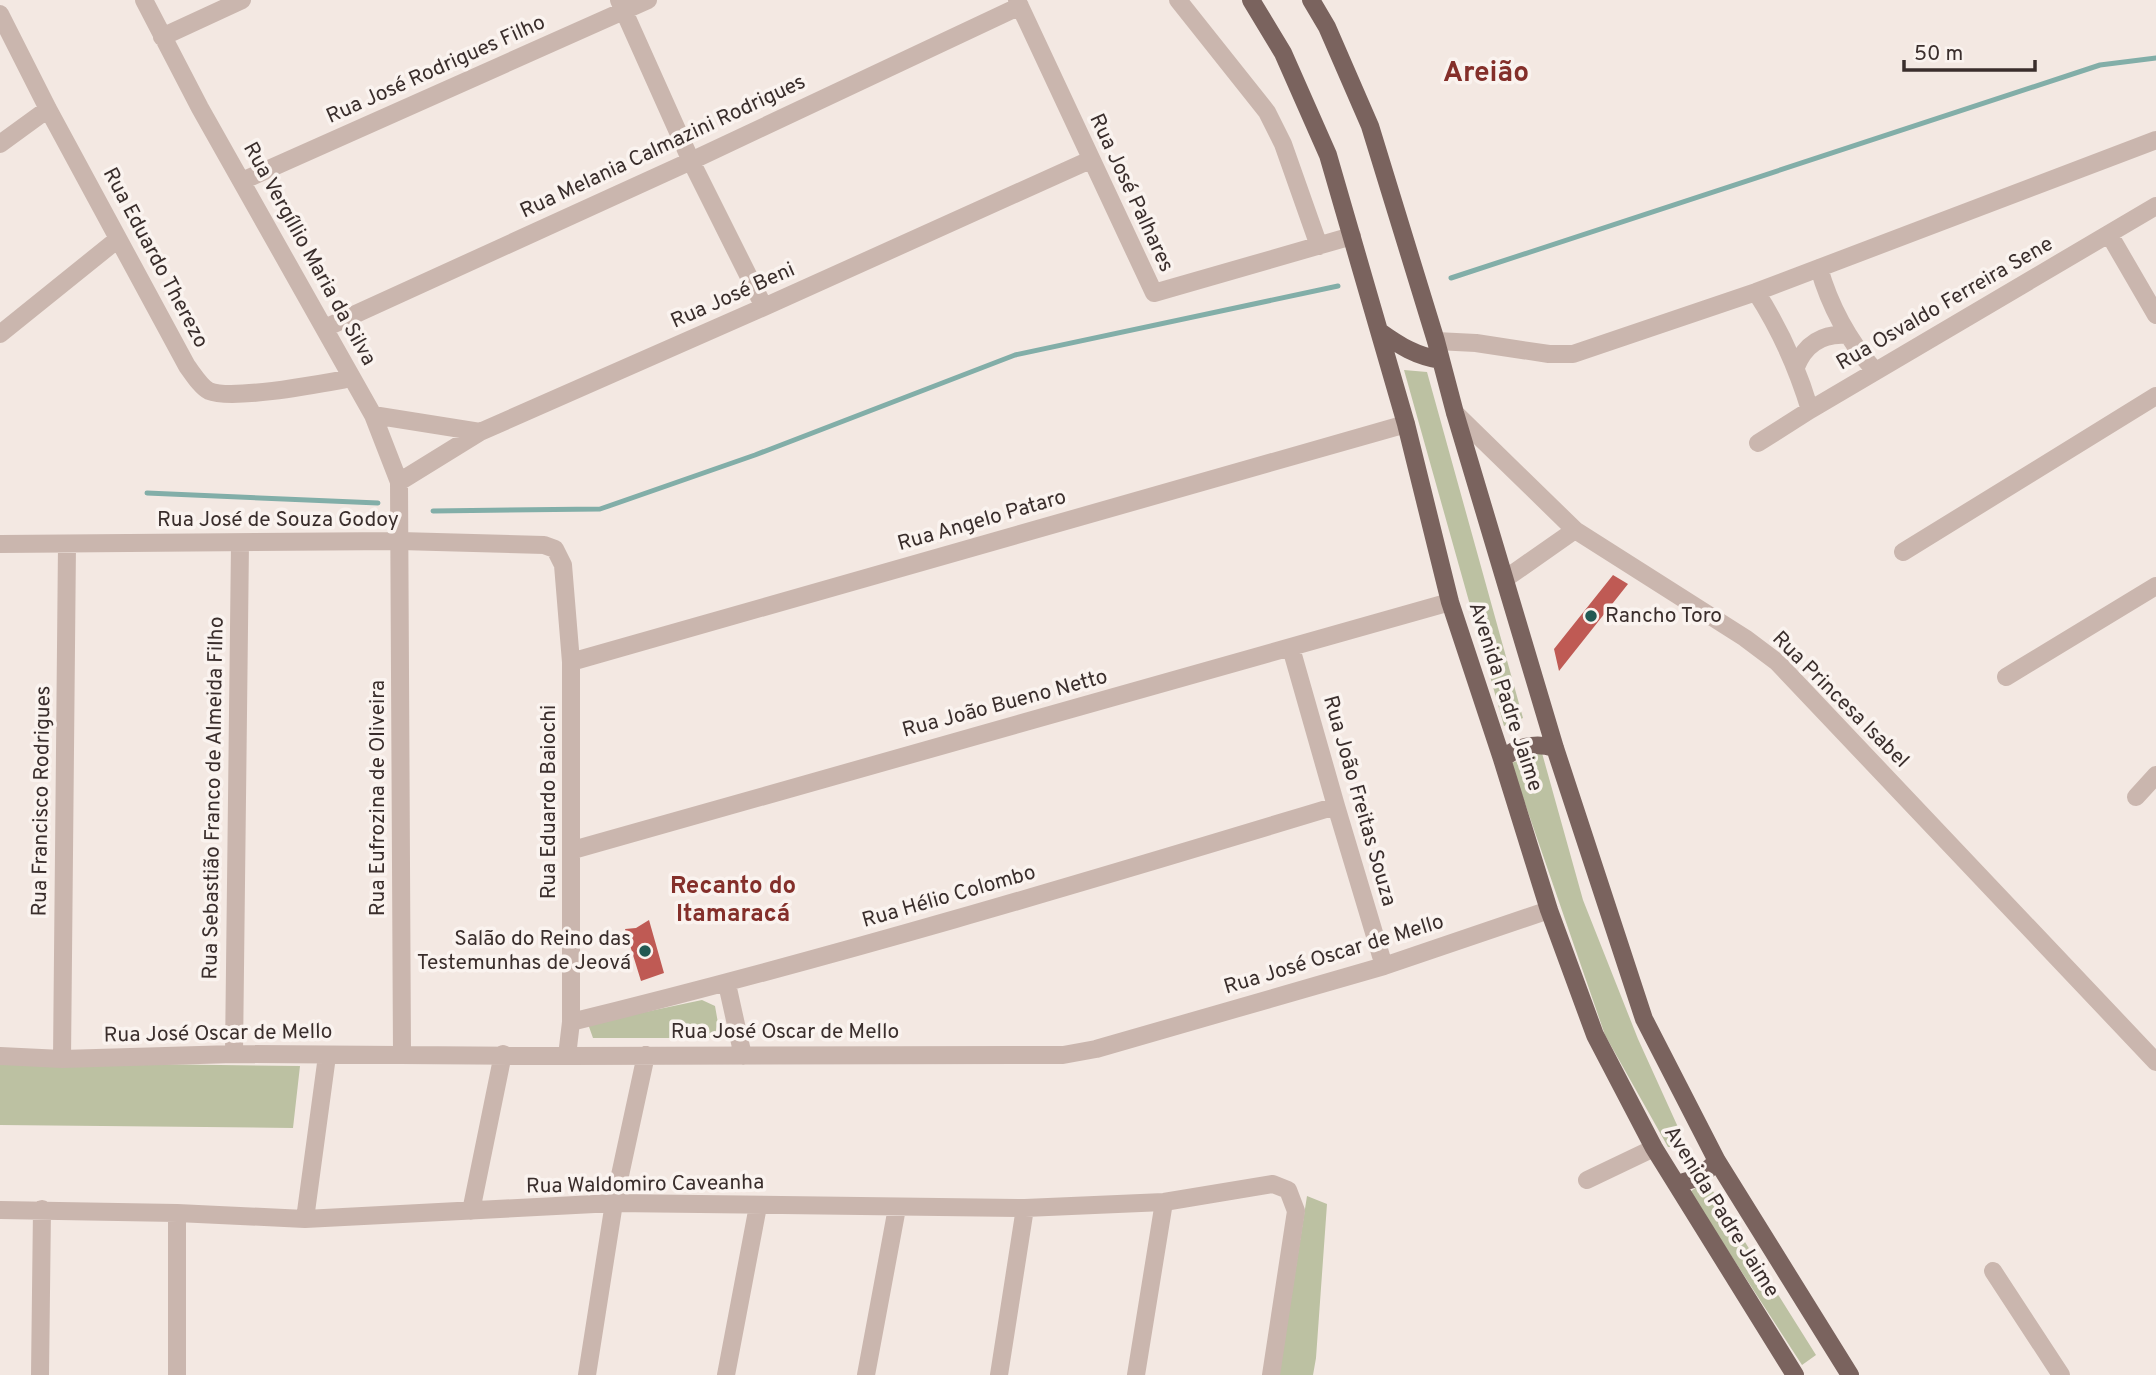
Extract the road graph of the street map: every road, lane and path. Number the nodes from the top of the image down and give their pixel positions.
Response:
1 (144, 0) edge
2 (242, 0) edge
3 (648, 0) edge
4 (1178, 0) edge
5 (1251, 0) edge
6 (1311, 0) edge
7 (1018, 3) edge
8 (622, 5) edge
9 (0, 13) edge
10 (162, 37) junction
11 (48, 109) junction
12 (2156, 140) edge
13 (0, 144) edge
14 (1090, 160) junction
15 (691, 161) junction
16 (242, 181) junction
17 (2156, 206) edge
18 (2109, 234) junction
19 (1352, 236) junction
20 (118, 239) junction
21 (1319, 246) junction
22 (1819, 268) junction
23 (1756, 292) junction
24 (764, 307) junction
25 (2156, 315) edge
26 (325, 328) junction
27 (1379, 331) junction
28 (0, 334) edge
29 (1847, 335) junction
30 (1436, 341) junction
31 (1441, 360) junction
32 (1796, 367) junction
33 (1875, 372) junction
34 (352, 378) junction
35 (2156, 396) edge
36 (1810, 410) junction
37 (1455, 413) junction
38 (373, 415) junction
39 (1406, 424) junction
40 (480, 432) junction
41 (1758, 443) dead end
42 (399, 482) junction
43 (1575, 530) junction
44 (400, 541) junction
45 (240, 542) junction
46 (0, 544) edge
47 (67, 544) junction
48 (555, 549) joint
49 (1903, 552) dead end
50 (1505, 579) junction
51 (2156, 586) edge
52 (1450, 602) junction
53 (1292, 648) junction
54 (571, 662) junction
55 (2006, 677) dead end
56 (1555, 748) junction
57 (1502, 760) junction
58 (2156, 775) edge
59 (2136, 797) dead end
60 (1336, 806) junction
61 (573, 850) junction
62 (1549, 910) junction
63 (1384, 966) junction
64 (727, 984) junction
65 (571, 1022) junction
66 (234, 1054) junction
67 (503, 1054) junction
68 (402, 1055) junction
69 (646, 1055) junction
70 (0, 1056) edge
71 (327, 1056) junction
72 (567, 1056) junction
73 (743, 1056) junction
74 (62, 1059) junction
75 (2156, 1062) edge
76 (1654, 1148) junction
77 (1717, 1161) junction
78 (1587, 1180) dead end
79 (1677, 1184) junction
80 (1164, 1202) junction
81 (614, 1203) junction
82 (758, 1206) junction
83 (897, 1208) junction
84 (1025, 1208) junction
85 (42, 1209) junction
86 (0, 1210) edge
87 (471, 1211) junction
88 (177, 1213) junction
89 (304, 1219) junction
90 (1993, 1271) dead end
91 (40, 1375) edge
92 (177, 1375) edge
93 (587, 1375) edge
94 (726, 1375) edge
95 (866, 1375) edge
96 (999, 1375) edge
97 (1136, 1375) edge
98 (1271, 1375) edge
99 (1795, 1375) edge
100 (1840, 1375) edge
101 (1850, 1375) edge
102 (2061, 1375) edge

1 - 10 street, Rua Vergíllio Maria da Silva
2 - 10 street
3 - 8 street, Rua José Rodrigues Filho
4 - 21 street
5 - 19 main road, Avenida Padre Jaime
6 - 30 main road, Avenida Padre Jaime
7 - 14 street, Rua José Palhares
7 - 15 street, Rua Melania Calmazini Rodrigues
8 - 15 street
8 - 16 street, Rua José Rodrigues Filho
9 - 11 street, Rua Eduardo Therezo
10 - 16 street, Rua Vergíllio Maria da Silva
11 - 13 street
11 - 20 street, Rua Eduardo Therezo
12 - 22 street
14 - 21 street, Rua José Palhares
14 - 24 street, Rua José Beni
15 - 24 street
15 - 26 street, Rua Melania Calmazini Rodrigues
16 - 26 street, Rua Vergíllio Maria da Silva
17 - 18 street, Rua Osvaldo Ferreira Sene
18 - 25 street
18 - 33 street, Rua Osvaldo Ferreira Sene
19 - 21 street, Rua José Palhares
19 - 27 main road, Avenida Padre Jaime
20 - 28 street
20 - 34 street, Rua Eduardo Therezo
22 - 23 street
22 - 29 street
23 - 30 street
23 - 32 street
24 - 40 street, Rua José Beni
26 - 34 street, Rua Vergíllio Maria da Silva
27 - 31 main road
27 - 39 main road, Avenida Padre Jaime
29 - 32 street
29 - 33 street
30 - 31 main road, Avenida Padre Jaime
31 - 37 main road, Avenida Padre Jaime
32 - 36 street
33 - 36 street, Rua Osvaldo Ferreira Sene
34 - 38 street, Rua Vergíllio Maria da Silva
35 - 49 street
36 - 41 street, Rua Osvaldo Ferreira Sene
37 - 43 street, Rua Princesa Isabel
37 - 50 main road, Avenida Padre Jaime
38 - 40 street
38 - 42 street, Rua Vergíllio Maria da Silva
39 - 52 main road, Avenida Padre Jaime
39 - 54 street, Rua Angelo Pataro
40 - 42 street, Rua José Beni
42 - 44 street, Rua Vergíllio Maria da Silva
43 - 50 street, Avenida Padre Jaime
43 - 75 street, Rua Princesa Isabel
44 - 45 street, Rua José de Souza Godoy
44 - 48 street, Rua José de Souza Godoy
44 - 68 street, Rua Eufrozina de Oliveira
45 - 47 street, Rua José de Souza Godoy
45 - 66 street, Rua Sebastião Franco de Almeida Filho
46 - 47 street, Rua José de Souza Godoy
47 - 74 street, Rua Francisco Rodrigues
48 - 54 street, Rua Eduardo Baiochi
50 - 56 main road, Avenida Padre Jaime
51 - 55 street
52 - 53 street, Rua João Bueno Netto
52 - 57 main road, Avenida Padre Jaime
53 - 60 street, Rua João Freitas Souza
53 - 61 street, Rua João Bueno Netto
54 - 61 street, Rua Eduardo Baiochi
56 - 57 main road
56 - 77 main road, Avenida Padre Jaime
57 - 62 main road, Avenida Padre Jaime
58 - 59 street
60 - 63 street, Rua João Freitas Souza
60 - 64 street, Rua Hélio Colombo
61 - 65 street, Rua Eduardo Baiochi
62 - 63 street, Rua José Oscar de Mello
62 - 76 main road, Avenida Padre Jaime
63 - 73 street, Rua José Oscar de Mello
64 - 65 street, Rua Hélio Colombo
64 - 73 street
65 - 72 street, Rua Eduardo Baiochi
66 - 71 street, Rua José Oscar de Mello
66 - 74 street, Rua José Oscar de Mello
67 - 68 street, Rua José Oscar de Mello
67 - 72 street, Rua José Oscar de Mello
67 - 87 street
68 - 71 street, Rua José Oscar de Mello
69 - 72 street, Rua José Oscar de Mello
69 - 73 street, Rua José Oscar de Mello
69 - 81 street
70 - 74 street, Rua José Oscar de Mello
71 - 89 street
76 - 78 street
76 - 79 main road, Avenida Padre Jaime
77 - 79 main road
77 - 101 main road, Avenida Padre Jaime
79 - 99 main road, Avenida Padre Jaime
80 - 84 street, Rua Waldomiro Caveanha
80 - 97 street
80 - 98 street, Rua Waldomiro Caveanha
81 - 82 street, Rua Waldomiro Caveanha
81 - 87 street, Rua Waldomiro Caveanha
81 - 93 street
82 - 83 street, Rua Waldomiro Caveanha
82 - 94 street
83 - 84 street, Rua Waldomiro Caveanha
83 - 95 street
84 - 96 street
85 - 86 street, Rua Waldomiro Caveanha
85 - 88 street, Rua Waldomiro Caveanha
85 - 91 street
87 - 89 street, Rua Waldomiro Caveanha
88 - 89 street, Rua Waldomiro Caveanha
88 - 92 street
90 - 102 street
100 - 101 main road

